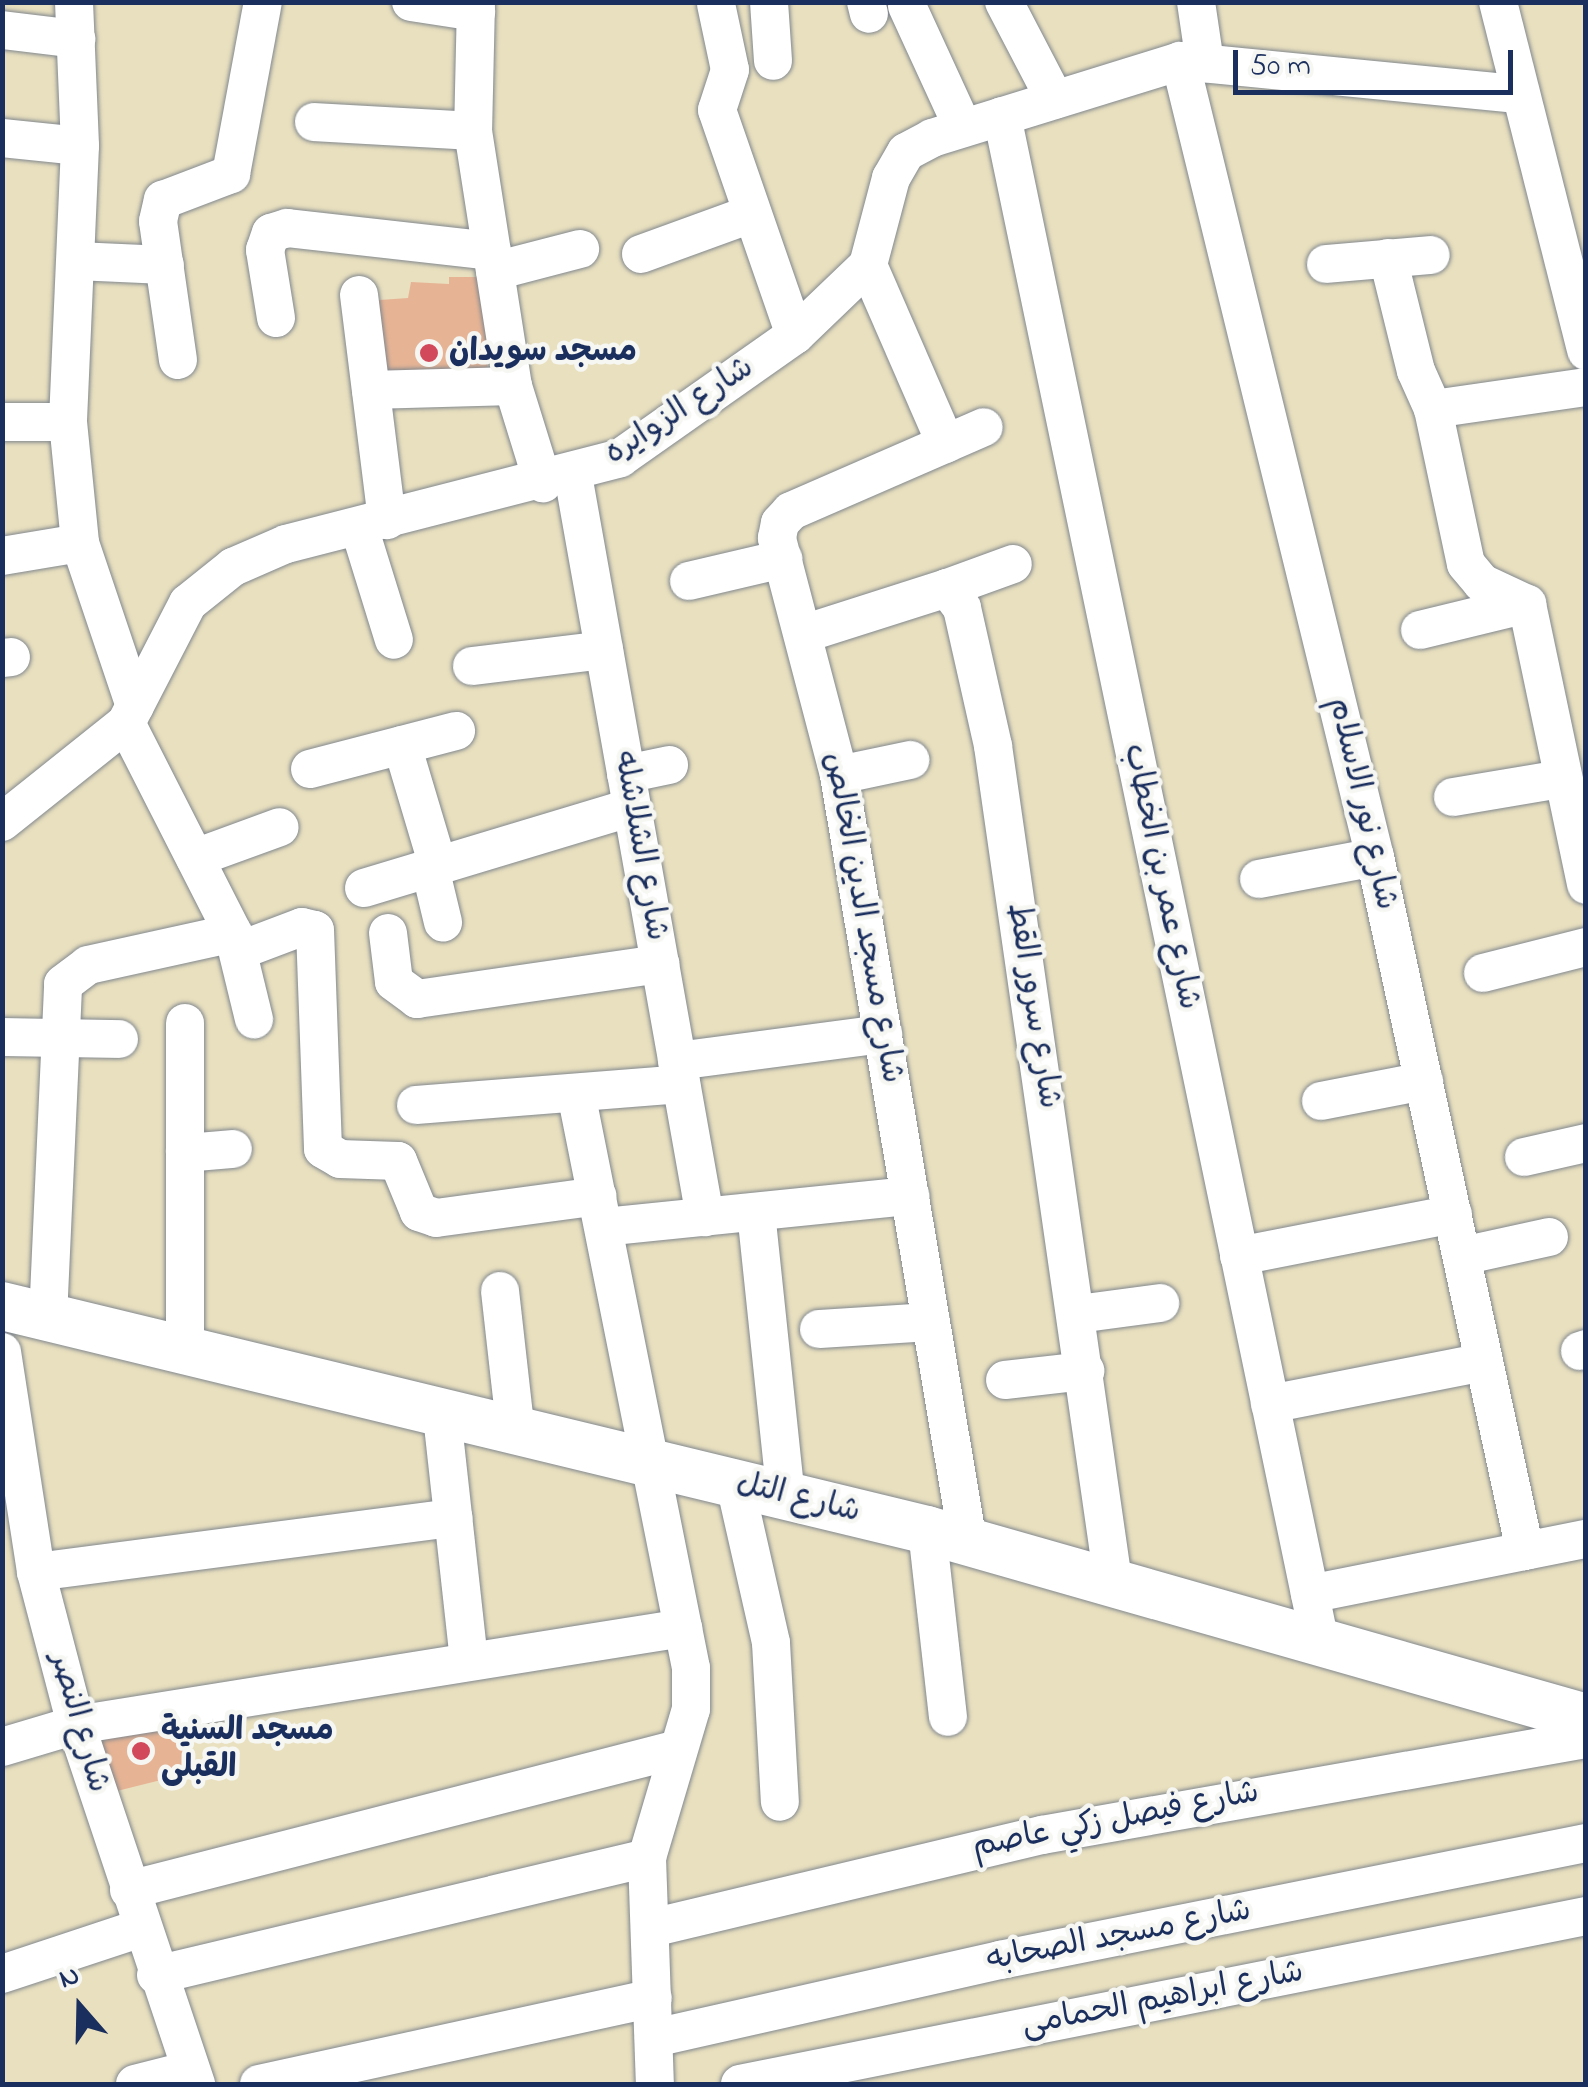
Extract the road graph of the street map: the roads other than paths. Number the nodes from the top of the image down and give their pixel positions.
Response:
1 (263, 2) edge
2 (411, 2) edge
3 (769, 2) edge
4 (1004, 2) edge
5 (1196, 2) edge
6 (1498, 2) edge
7 (716, 4) edge
8 (907, 6) dead end
9 (476, 8) edge
10 (75, 21) edge
11 (2, 30) edge
12 (773, 61) dead end
13 (1193, 62) junction
14 (1519, 94) junction
15 (1055, 100) junction
16 (1002, 116) junction
17 (314, 122) dead end
18 (964, 128) junction
19 (473, 130) junction
20 (2, 138) edge
21 (80, 146) junction
22 (751, 214) junction
23 (580, 249) dead end
24 (641, 254) dead end
25 (1430, 255) dead end
26 (1388, 258) junction
27 (76, 261) junction
28 (493, 261) junction
29 (1326, 264) dead end
30 (164, 265) junction
31 (868, 266) junction
32 (359, 295) dead end
33 (276, 318) dead end
34 (794, 335) junction
35 (1586, 351) edge
36 (178, 360) dead end
37 (513, 386) junction
38 (1586, 387) edge
39 (371, 390) junction
40 (1432, 409) junction
41 (2, 422) edge
42 (68, 422) junction
43 (984, 427) dead end
44 (946, 444) junction
45 (558, 479) junction
46 (374, 524) junction
47 (80, 543) junction
48 (2, 556) edge
49 (783, 559) junction
50 (1013, 564) dead end
51 (689, 581) dead end
52 (946, 588) junction
53 (1526, 604) junction
54 (1420, 630) dead end
55 (803, 634) junction
56 (394, 640) dead end
57 (604, 650) junction
58 (472, 666) dead end
59 (131, 714) junction
60 (456, 731) dead end
61 (402, 744) junction
62 (910, 760) dead end
63 (669, 765) dead end
64 (310, 768) dead end
65 (840, 775) junction
66 (629, 791) junction
67 (1453, 796) dead end
68 (1571, 798) edge
69 (2, 822) edge
70 (280, 826) dead end
71 (195, 858) junction
72 (1374, 858) junction
73 (434, 867) junction
74 (1259, 879) dead end
75 (1586, 886) edge
76 (364, 888) dead end
77 (444, 922) dead end
78 (388, 933) dead end
79 (237, 942) junction
80 (1586, 947) edge
81 (660, 964) junction
82 (1484, 973) dead end
83 (254, 1019) dead end
84 (185, 1023) dead end
85 (882, 1034) junction
86 (2, 1037) edge
87 (61, 1038) junction
88 (119, 1040) dead end
89 (679, 1072) junction
90 (1424, 1081) junction
91 (576, 1092) junction
92 (1322, 1100) dead end
93 (416, 1105) dead end
94 (1586, 1142) edge
95 (234, 1149) dead end
96 (186, 1153) junction
97 (1524, 1157) dead end
98 (910, 1196) junction
99 (601, 1212) junction
100 (756, 1212) junction
101 (1453, 1214) junction
102 (704, 1217) junction
103 (1548, 1237) dead end
104 (1239, 1256) junction
105 (1462, 1256) junction
106 (500, 1291) dead end
107 (1160, 1303) dead end
108 (2, 1306) edge
109 (1078, 1314) junction
110 (48, 1318) junction
111 (931, 1322) junction
112 (819, 1329) dead end
113 (2, 1352) edge
114 (185, 1352) junction
115 (1484, 1362) junction
116 (1086, 1371) junction
117 (1005, 1380) dead end
118 (1270, 1404) junction
119 (442, 1416) junction
120 (516, 1433) junction
121 (652, 1463) junction
122 (735, 1484) junction
123 (786, 1496) junction
124 (454, 1518) junction
125 (948, 1536) junction
126 (1586, 1539) edge
127 (1524, 1551) junction
128 (24, 1566) edge
129 (1113, 1580) junction
130 (1314, 1616) junction
131 (684, 1628) junction
132 (469, 1661) junction
133 (948, 1717) dead end
134 (1586, 1718) edge
135 (76, 1725) junction
136 (1586, 1739) edge
137 (2, 1746) edge
138 (678, 1749) junction
139 (780, 1802) dead end
140 (1586, 1844) edge
141 (648, 1858) junction
142 (129, 1890) junction
143 (1586, 1916) edge
144 (141, 1928) junction
145 (651, 1928) junction
146 (2, 1974) edge
147 (156, 1975) junction
148 (653, 1998) junction
149 (654, 2038) junction
150 (193, 2077) edge
151 (135, 2084) edge
152 (258, 2084) edge
153 (655, 2084) edge
154 (740, 2084) edge

1 - 30 street
2 - 9 street
3 - 12 street
4 - 15 street
5 - 13 street, شارع نور الاسلام
6 - 14 street
7 - 22 street
8 - 18 street
9 - 19 street, شارع الشلاشله
10 - 11 street
10 - 21 street
13 - 14 street
13 - 15 street
13 - 72 street, شارع نور الاسلام
14 - 35 street
15 - 16 street
16 - 18 street
16 - 104 street, شارع عمر بن الخطاب
17 - 19 street
18 - 31 street
19 - 28 street, شارع الشلاشله
20 - 21 street
21 - 27 street
22 - 24 street
22 - 34 street
23 - 28 street
25 - 26 street
26 - 29 street
26 - 40 street
27 - 30 street
27 - 42 street
28 - 33 street
28 - 37 street, شارع الشلاشله
30 - 36 street
31 - 34 street, شارع الزوايره
31 - 44 street
32 - 39 street
34 - 45 street, شارع الزوايره
37 - 39 street
37 - 45 street, شارع الشلاشله
38 - 40 street
39 - 46 street
40 - 53 street
41 - 42 street
42 - 47 street
43 - 44 street, شارع مسجد الدين الخالص
44 - 49 street, شارع مسجد الدين الخالص
45 - 46 street, شارع الزوايره
45 - 57 street, شارع الشلاشله
46 - 56 street
46 - 59 street, شارع الزوايره
47 - 48 street
47 - 59 street
49 - 51 street
49 - 55 street, شارع مسجد الدين الخالص
50 - 52 street
52 - 55 street
52 - 109 street, شارع سرور القط
53 - 54 street
53 - 68 street
55 - 65 street, شارع مسجد الدين الخالص
57 - 58 street
57 - 66 street, شارع الشلاشله
59 - 69 street, شارع الزوايره
59 - 71 street
60 - 61 street
61 - 64 street
61 - 73 street
62 - 65 street
63 - 66 street
65 - 85 street, شارع مسجد الدين الخالص
66 - 73 street
66 - 81 street, شارع الشلاشله
67 - 68 street
68 - 75 street
70 - 71 street
71 - 79 street
72 - 74 street
72 - 90 street, شارع نور الاسلام
73 - 76 street
73 - 77 street
78 - 81 street
79 - 83 street
79 - 87 street
79 - 99 street
80 - 82 street
81 - 89 street, شارع الشلاشله
84 - 96 street
85 - 89 street
85 - 98 street, شارع مسجد الدين الخالص
86 - 87 street
87 - 88 street
87 - 110 street
89 - 91 street
89 - 102 street, شارع الشلاشله
90 - 92 street
90 - 101 street, شارع نور الاسلام
91 - 93 street
91 - 99 street
94 - 97 street
95 - 96 street
96 - 114 street
98 - 100 street
98 - 111 street, شارع مسجد الدين الخالص
99 - 102 street
99 - 121 street
100 - 102 street
100 - 123 street
101 - 104 street
101 - 105 street, شارع نور الاسلام
103 - 105 street
104 - 118 street, شارع عمر بن الخطاب
105 - 115 street, شارع نور الاسلام
106 - 120 street
107 - 109 street
108 - 110 street, شارع التل
109 - 116 street, شارع سرور القط
110 - 114 street, شارع التل
111 - 112 street
111 - 125 street, شارع مسجد الدين الخالص
113 - 128 street, شارع النصر
114 - 119 street, شارع التل
115 - 118 street
115 - 127 street, شارع نور الاسلام
116 - 117 street
116 - 129 street, شارع سرور القط
118 - 130 street, شارع عمر بن الخطاب
119 - 120 street, شارع التل
119 - 124 street
120 - 121 street, شارع التل
121 - 122 street, شارع التل
121 - 131 street
122 - 123 street, شارع التل
122 - 139 street
123 - 125 street, شارع التل
124 - 128 street
124 - 132 street
125 - 129 street, شارع التل
125 - 133 street, شارع مسجد الدين الخالص
126 - 127 street
127 - 130 street
128 - 135 street, شارع النصر
129 - 130 street, شارع التل
130 - 134 street, شارع التل
131 - 132 street
131 - 138 street
132 - 135 street
135 - 137 street
135 - 142 street, شارع النصر
136 - 145 street, شارع فيصل زكي عاصم
138 - 141 street
138 - 142 street
140 - 149 street, شارع مسجد الصحابه
141 - 145 street
141 - 147 street
142 - 144 street, شارع النصر
143 - 154 street, شارع ابراهيم الحمامى
144 - 146 street
144 - 147 street, شارع النصر
145 - 148 street
147 - 150 street, شارع النصر
148 - 149 street
148 - 152 street
149 - 153 street
150 - 151 street

